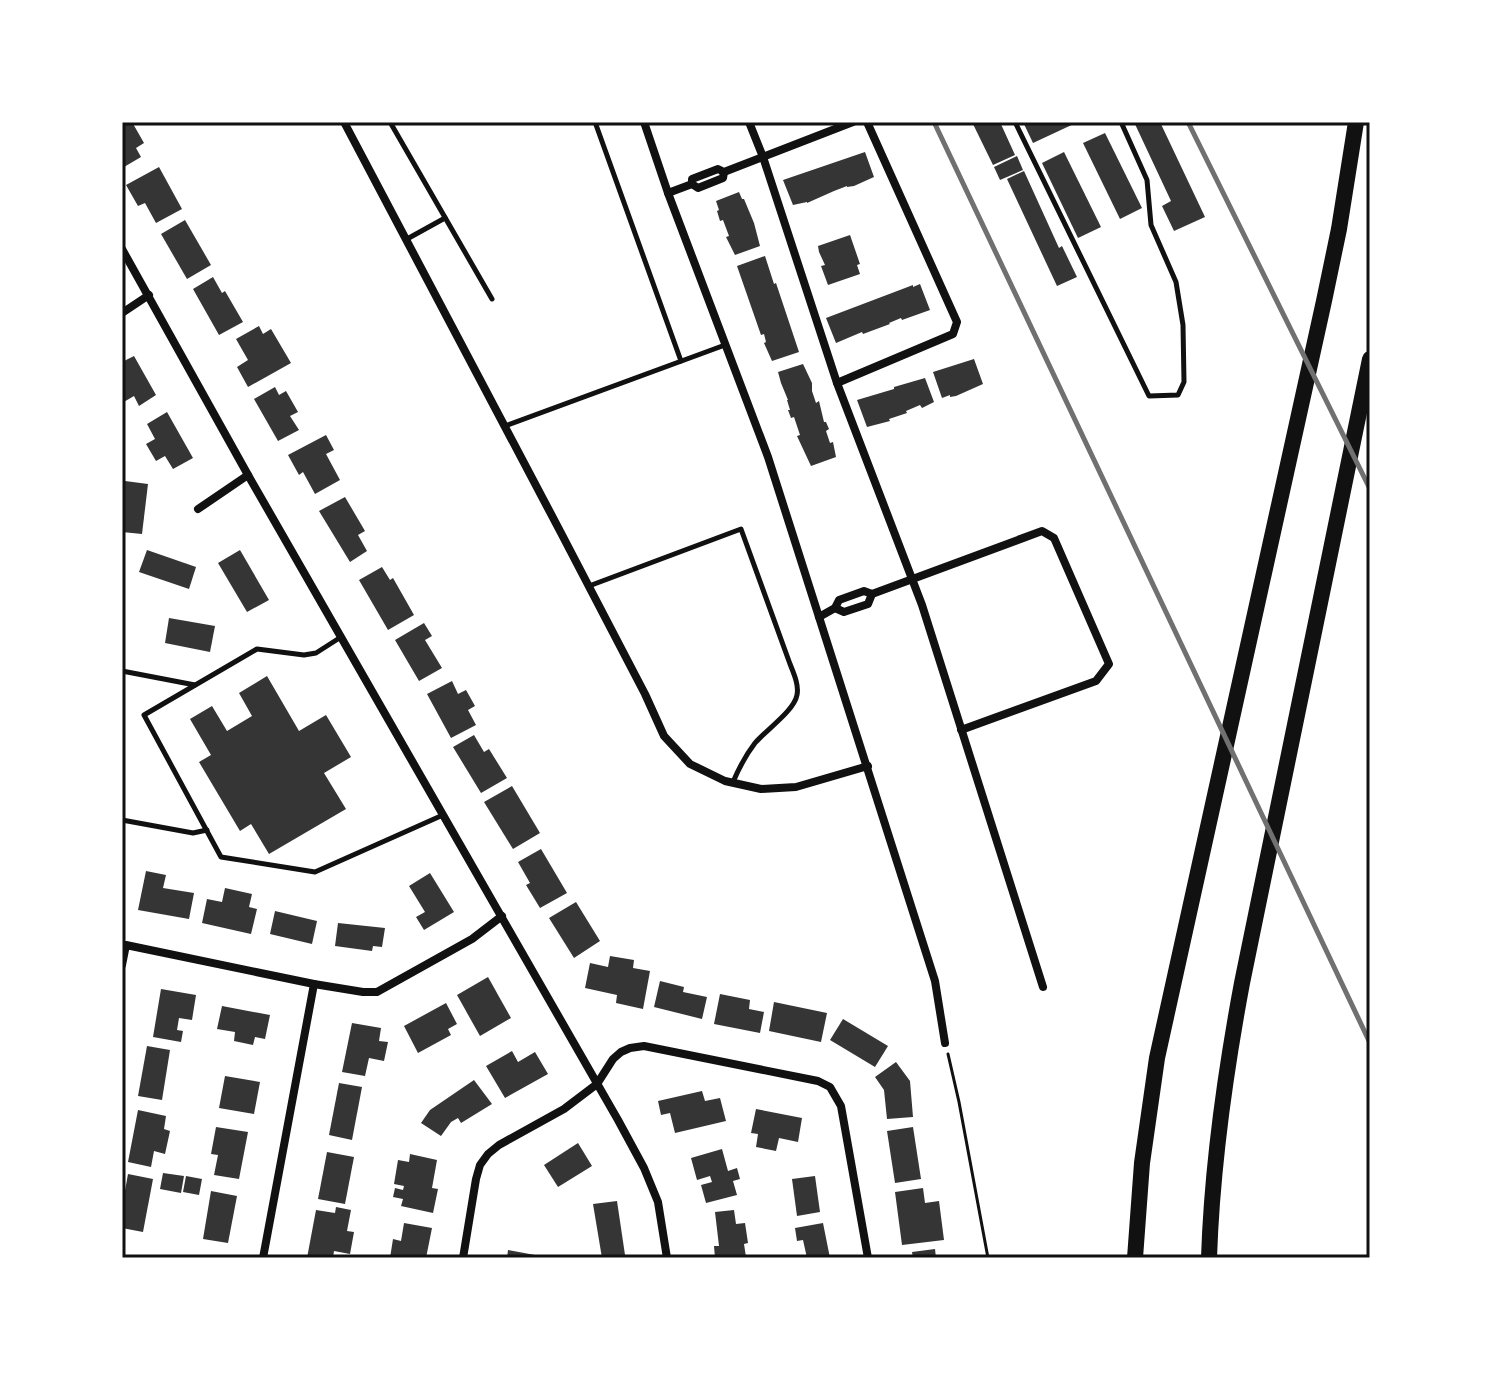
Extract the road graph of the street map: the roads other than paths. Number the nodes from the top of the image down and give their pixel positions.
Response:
1 (344, 122) edge
2 (390, 122) edge
3 (595, 122) edge
4 (644, 122) edge
5 (749, 122) edge
6 (853, 122) edge
7 (867, 122) edge
8 (1015, 122) edge
9 (1121, 122) edge
10 (1356, 122) edge
11 (763, 157) junction
12 (668, 193) junction
13 (445, 218) junction
14 (406, 240) junction
15 (122, 249) edge
16 (149, 295) junction
17 (492, 299) dead end
18 (122, 313) edge
19 (726, 344) junction
20 (1370, 359) edge
21 (681, 361) junction
22 (837, 383) junction
23 (505, 426) junction
24 (248, 475) junction
25 (198, 509) dead end
26 (913, 579) junction
27 (589, 586) junction
28 (819, 617) junction
29 (341, 637) junction
30 (122, 671) edge
31 (195, 685) junction
32 (961, 730) junction
33 (868, 766) junction
34 (733, 782) junction
35 (443, 814) junction
36 (122, 820) edge
37 (207, 830) junction
38 (502, 916) junction
39 (122, 965) edge
40 (314, 984) junction
41 (1043, 987) dead end
42 (945, 1043) road end
43 (597, 1084) junction
44 (263, 1258) edge
45 (463, 1258) edge
46 (667, 1258) edge
47 (868, 1258) edge
48 (1135, 1258) edge
49 (1209, 1258) edge

1 - 14 street
2 - 13 lane
3 - 21 lane
4 - 12 street
5 - 11 street
6 - 11 street
7 - 22 street
8 - 9 lane
10 - 48 highway
11 - 12 street
11 - 22 street
12 - 19 street
13 - 14 lane
13 - 17 lane
14 - 23 street
15 - 16 street
16 - 18 street
16 - 24 street
19 - 21 lane
19 - 28 street
20 - 49 highway
21 - 23 lane
22 - 26 street
23 - 27 street
24 - 25 street
24 - 29 street
26 - 28 street
26 - 32 street
26 - 32 street
27 - 34 street
27 - 34 lane
28 - 33 street
29 - 31 lane
29 - 35 street
30 - 31 lane
31 - 37 lane
32 - 41 street
33 - 34 street
33 - 42 street
35 - 37 lane
35 - 38 street
36 - 37 lane
38 - 40 street
38 - 43 street
39 - 40 street
40 - 44 street
43 - 45 street
43 - 46 street
43 - 47 street

